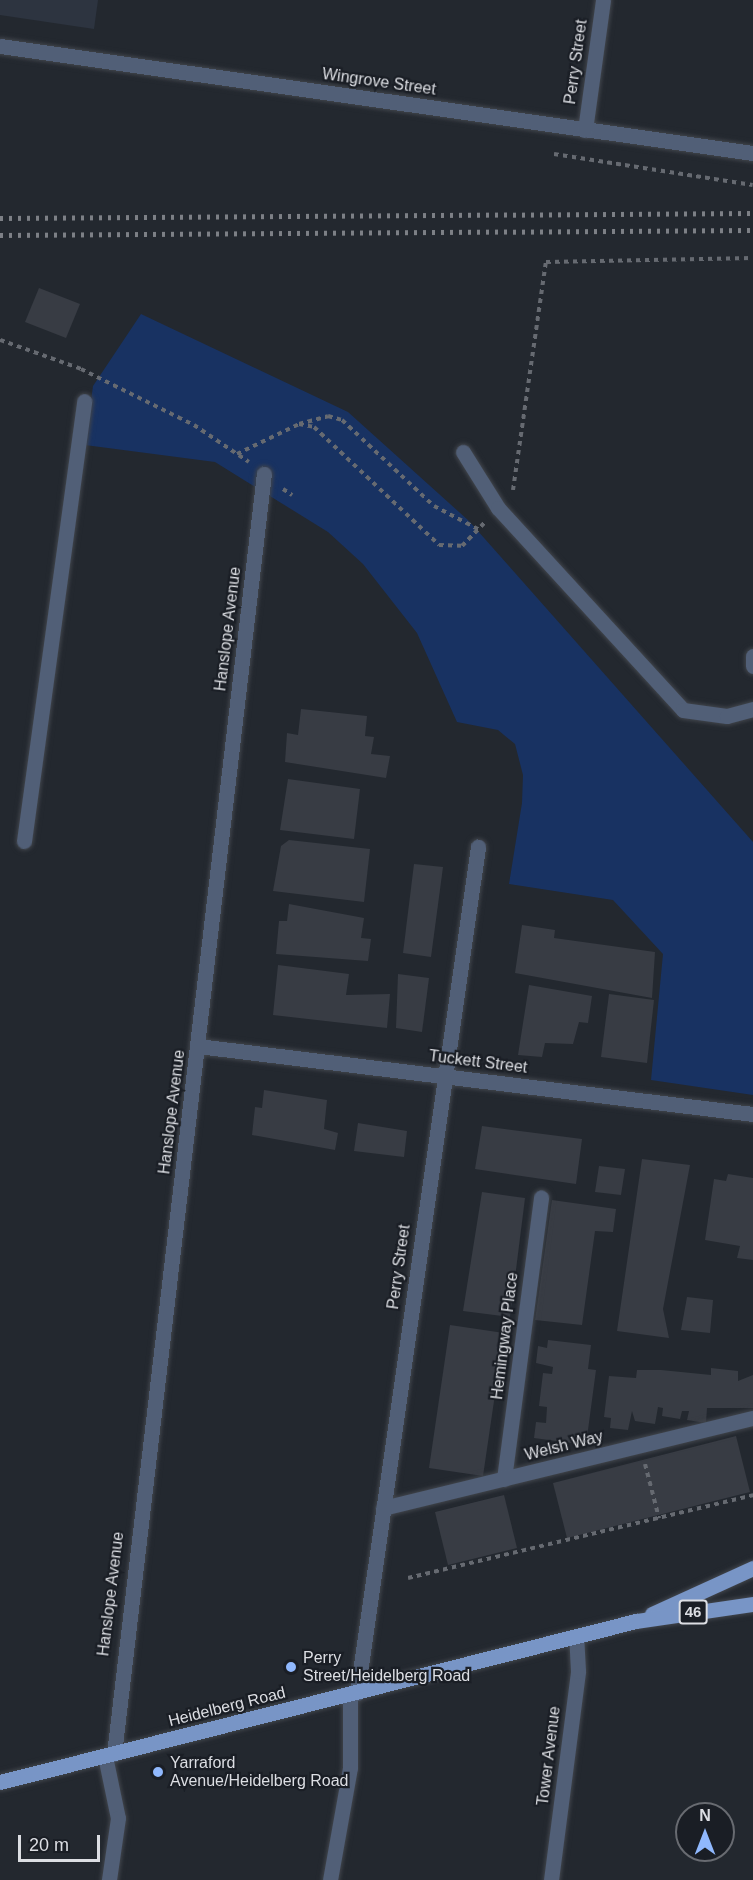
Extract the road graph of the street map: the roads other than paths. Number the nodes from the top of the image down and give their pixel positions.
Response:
1 (603, 0) edge
2 (0, 45) edge
3 (585, 130) junction
4 (753, 153) edge
5 (84, 401) dead end
6 (463, 452) dead end
7 (264, 474) road end
8 (753, 656) edge
9 (753, 666) edge
10 (753, 709) edge
11 (24, 841) dead end
12 (478, 847) dead end
13 (198, 1046) junction
14 (445, 1076) junction
15 (753, 1114) edge
16 (541, 1197) dead end
17 (753, 1418) edge
18 (504, 1479) junction
19 (383, 1508) junction
20 (753, 1568) edge
21 (753, 1576) edge
22 (732, 1578) junction
23 (753, 1604) edge
24 (636, 1621) junction
25 (576, 1637) junction
26 (354, 1694) junction
27 (109, 1755) junction
28 (0, 1782) edge
29 (109, 1880) edge
30 (330, 1880) edge
31 (551, 1880) edge

1 - 3 street, Perry Street
2 - 3 street, Wingrove Street
3 - 4 street, Wingrove Street
5 - 11 street
6 - 10 street
7 - 13 street, Hanslope Avenue
8 - 9 street
12 - 14 street, Perry Street
13 - 14 street, Tuckett Street
13 - 27 street, Hanslope Avenue
14 - 15 street, Tuckett Street
14 - 19 street, Perry Street
16 - 18 street, Hemingway Place
17 - 18 street, Welsh Way
18 - 19 street, Welsh Way
19 - 26 street, Perry Street
20 - 22 main road, Heidelberg Road / 46
21 - 22 main road
22 - 24 main road, Heidelberg Road / 46
23 - 24 main road, Heidelberg Road / 46
24 - 25 main road, Heidelberg Road / 46
25 - 26 main road, Heidelberg Road / 46
25 - 31 street, Tower Avenue
26 - 27 main road, Heidelberg Road / 46
26 - 30 street, Perry Street
27 - 28 main road, Heidelberg Road / 46
27 - 29 street, Hanslope Avenue

